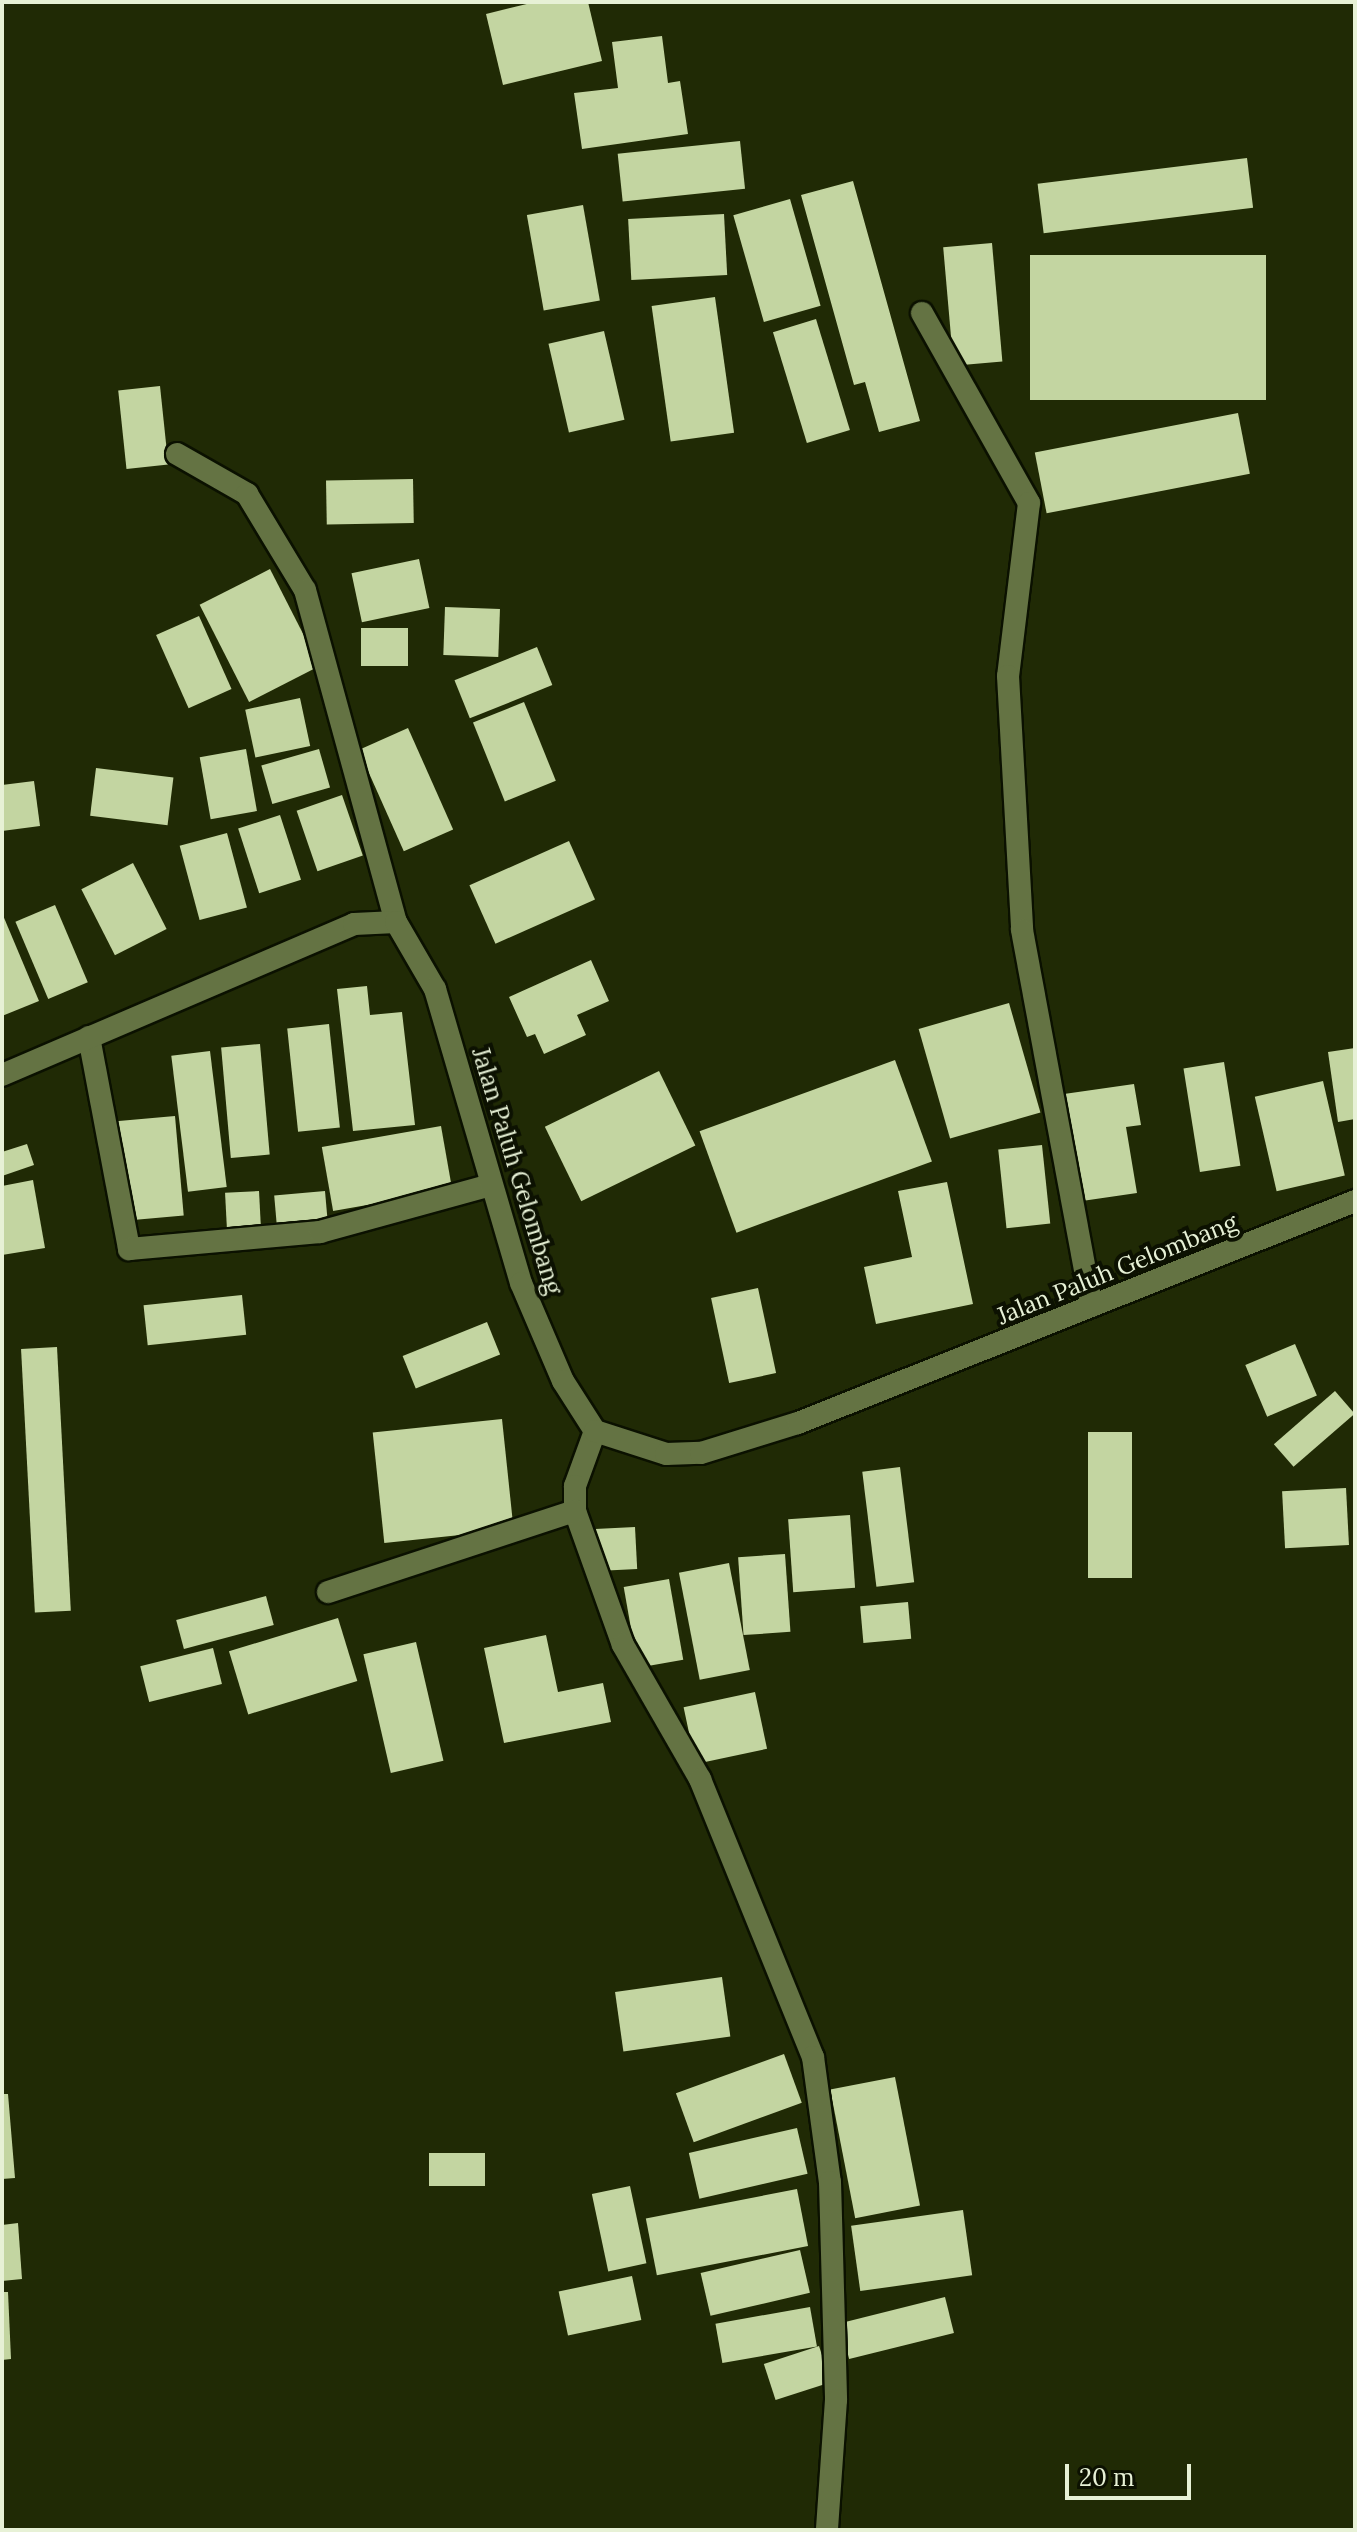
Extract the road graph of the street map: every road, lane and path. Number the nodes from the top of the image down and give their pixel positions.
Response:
1 (922, 313) dead end
2 (177, 454) dead end
3 (396, 922) junction
4 (89, 1037) junction
5 (2, 1075) edge
6 (491, 1185) junction
7 (1355, 1201) edge
8 (1092, 1306) junction
9 (595, 1431) junction
10 (575, 1511) junction
11 (328, 1592) dead end
12 (827, 2530) edge

1 - 8 street
2 - 3 street, Jalan Paluh Gelombang
3 - 4 street
3 - 6 street, Jalan Paluh Gelombang
4 - 5 street
4 - 6 street
6 - 9 street, Jalan Paluh Gelombang
7 - 8 street, Jalan Paluh Gelombang
8 - 9 street, Jalan Paluh Gelombang
9 - 10 street
10 - 11 street
10 - 12 street

